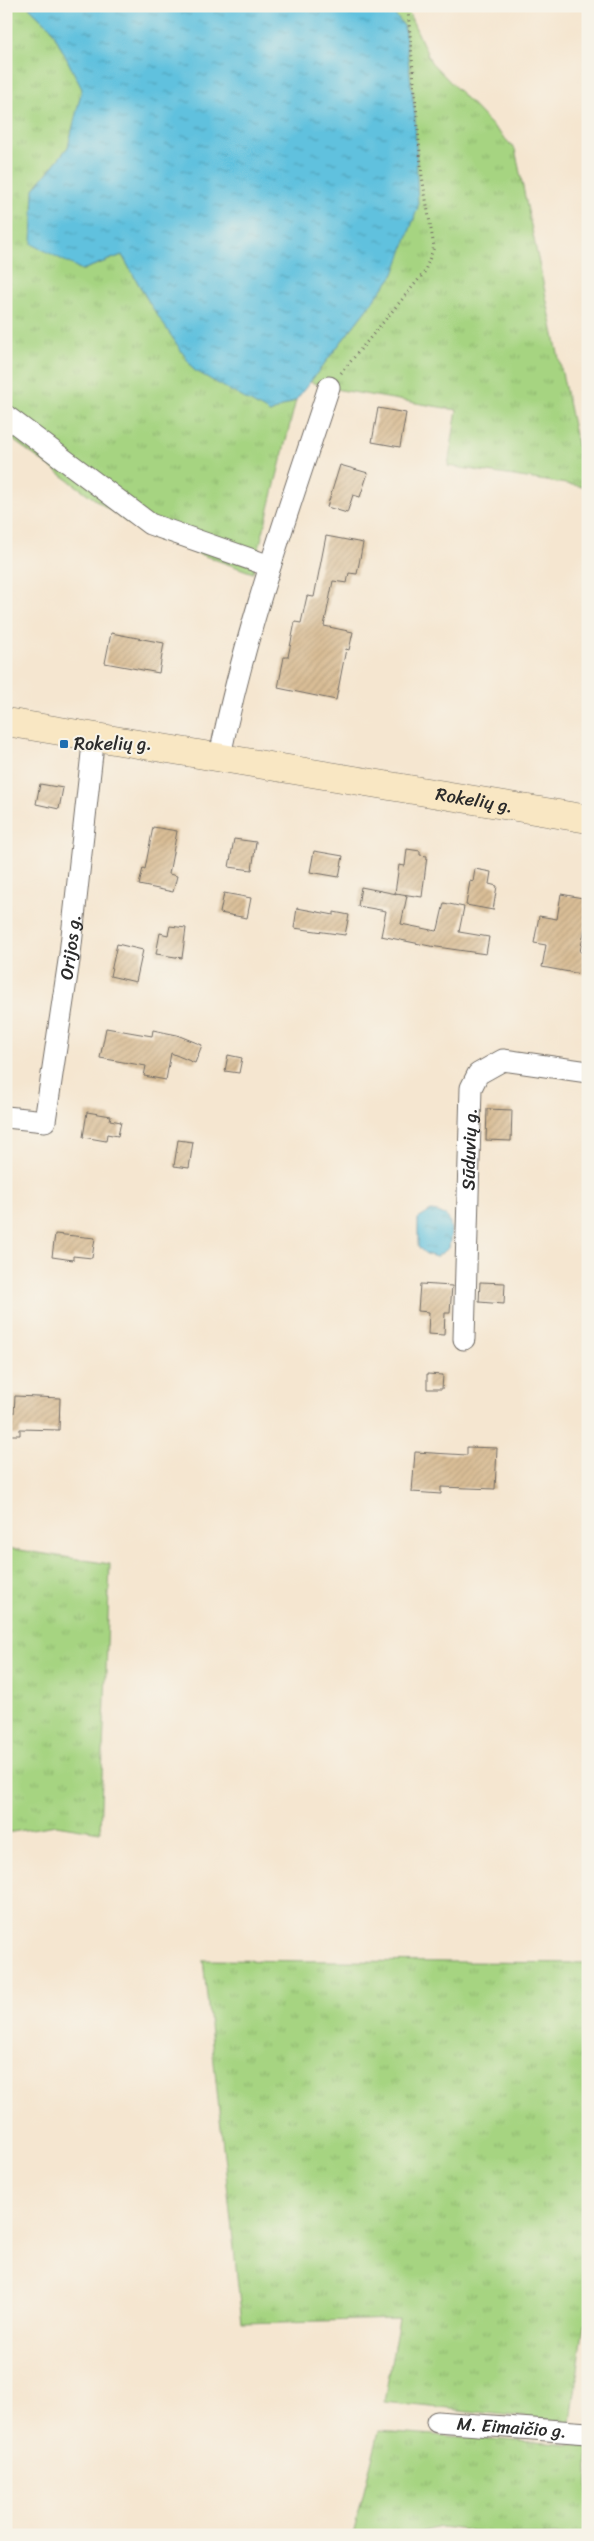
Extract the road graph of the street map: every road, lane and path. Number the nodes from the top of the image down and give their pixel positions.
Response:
1 (404, 6) edge
2 (329, 388) joint
3 (6, 416) edge
4 (270, 566) junction
5 (6, 722) edge
6 (94, 735) junction
7 (220, 756) junction
8 (588, 819) edge
9 (588, 1072) edge
10 (6, 1117) edge
11 (464, 1339) dead end
12 (437, 2422) dead end
13 (588, 2433) edge

1 - 2 path
2 - 4 street
3 - 4 street
4 - 7 street
5 - 6 main road, Rokelių g.
6 - 7 main road, Rokelių g.
6 - 10 street, Orijos g.
7 - 8 main road, Rokelių g.
9 - 11 street, Sūduvių g.
12 - 13 street, M. Eimaičio g.

